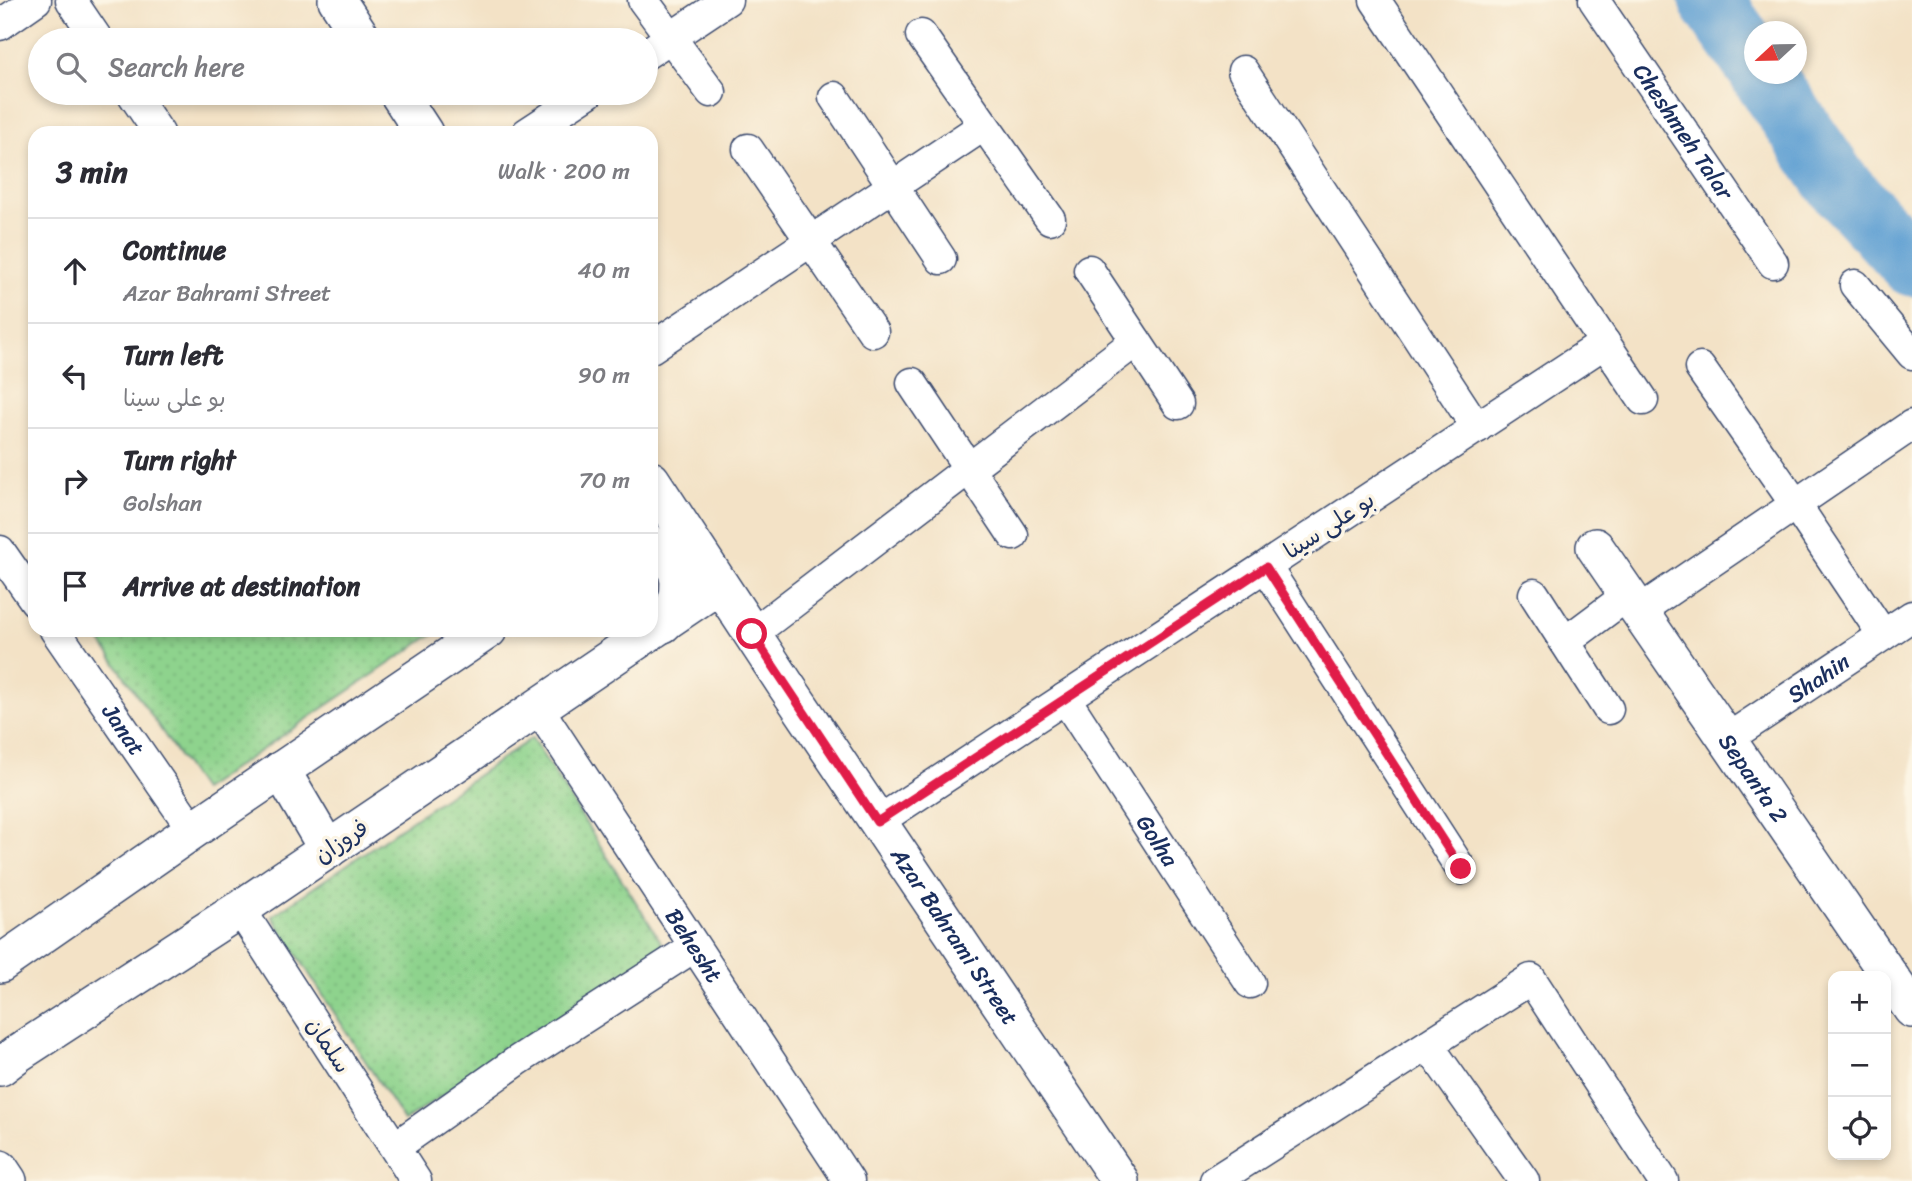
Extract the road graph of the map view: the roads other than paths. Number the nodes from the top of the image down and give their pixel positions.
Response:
1 (36, 0) edge
2 (71, 0) edge
3 (337, 0) edge
4 (643, 0) edge
5 (727, 0) edge
6 (1376, 0) edge
7 (1594, 0) edge
8 (0, 25) edge
9 (90, 28) edge
10 (355, 28) edge
11 (921, 35) dead end
12 (670, 38) junction
13 (658, 46) edge
14 (1243, 71) dead end
15 (711, 92) dead end
16 (834, 97) dead end
17 (140, 105) edge
18 (406, 105) edge
19 (570, 105) edge
20 (154, 126) edge
21 (419, 126) edge
22 (538, 126) edge
23 (983, 126) junction
24 (748, 149) dead end
25 (894, 185) junction
26 (1050, 219) dead end
27 (810, 242) junction
28 (941, 259) dead end
29 (1773, 263) dead end
30 (1089, 270) dead end
31 (1855, 285) dead end
32 (873, 332) dead end
33 (1136, 341) junction
34 (658, 343) edge
35 (1605, 343) junction
36 (1912, 354) edge
37 (1700, 368) dead end
38 (912, 383) dead end
39 (1643, 400) dead end
40 (1178, 404) dead end
41 (1912, 425) edge
42 (1477, 428) junction
43 (970, 468) junction
44 (658, 503) edge
45 (1796, 505) junction
46 (1013, 535) dead end
47 (1595, 547) dead end
48 (658, 549) edge
49 (17, 560) edge
50 (1266, 567) junction
51 (719, 584) junction
52 (28, 585) edge
53 (1534, 594) dead end
54 (1633, 603) junction
55 (663, 624) junction
56 (658, 627) edge
57 (1902, 627) edge
58 (752, 634) junction
59 (60, 637) edge
60 (478, 637) edge
61 (644, 637) edge
62 (1565, 642) junction
63 (1065, 698) junction
64 (538, 708) junction
65 (1608, 709) dead end
66 (1727, 739) junction
67 (281, 770) junction
68 (877, 822) junction
69 (193, 830) junction
70 (328, 850) junction
71 (1461, 869) dead end
72 (240, 909) junction
73 (694, 947) junction
74 (0, 964) edge
75 (1250, 983) dead end
76 (1912, 1009) edge
77 (1428, 1045) junction
78 (5, 1060) edge
79 (395, 1147) junction
80 (0, 1169) edge
81 (8, 1181) edge
82 (416, 1181) edge
83 (849, 1181) edge
84 (1120, 1181) edge
85 (1214, 1181) edge
86 (1524, 1181) edge
87 (1663, 1181) edge

1 - 8 street
2 - 9 street
3 - 10 street
4 - 12 street
5 - 12 street
6 - 35 street
7 - 29 street, Cheshmeh Talar
11 - 23 street
12 - 13 street
12 - 15 street
14 - 42 street
16 - 25 street
17 - 20 street
18 - 21 street
19 - 22 street
23 - 25 street
23 - 26 street
24 - 27 street
25 - 27 street
25 - 28 street
27 - 32 street
27 - 34 street
30 - 33 street
31 - 36 street
33 - 40 street
33 - 43 street
35 - 39 street
35 - 42 street, بو علی سینا
37 - 45 street
38 - 43 street
41 - 45 street
42 - 50 street, بو علی سینا
43 - 46 street
43 - 58 street
44 - 51 street, Azar Bahrami Street
45 - 54 street
45 - 57 street
47 - 54 street, Sepanta 2
48 - 55 street
49 - 52 street
50 - 63 street, بو علی سینا
50 - 71 street
51 - 55 street, فروزان
51 - 58 street, Azar Bahrami Street
53 - 62 street
54 - 62 street
54 - 66 street, Sepanta 2
55 - 56 street, فروزان
57 - 66 street, Shahin
58 - 68 street, Azar Bahrami Street
59 - 69 street, Janat
60 - 67 street
61 - 64 street, فروزان
62 - 65 street
63 - 68 street, بو علی سینا
63 - 75 street, Golha
64 - 70 street, فروزان
64 - 73 street, Behesht
66 - 76 street, Sepanta 2
67 - 69 street
67 - 70 street
68 - 84 street, Azar Bahrami Street
69 - 74 street
70 - 72 street, فروزان
72 - 78 street, فروزان
72 - 79 street, سلمان
73 - 79 street
73 - 83 street, Behesht
77 - 85 street
77 - 86 street
77 - 87 street
79 - 82 street, سلمان
80 - 81 street

